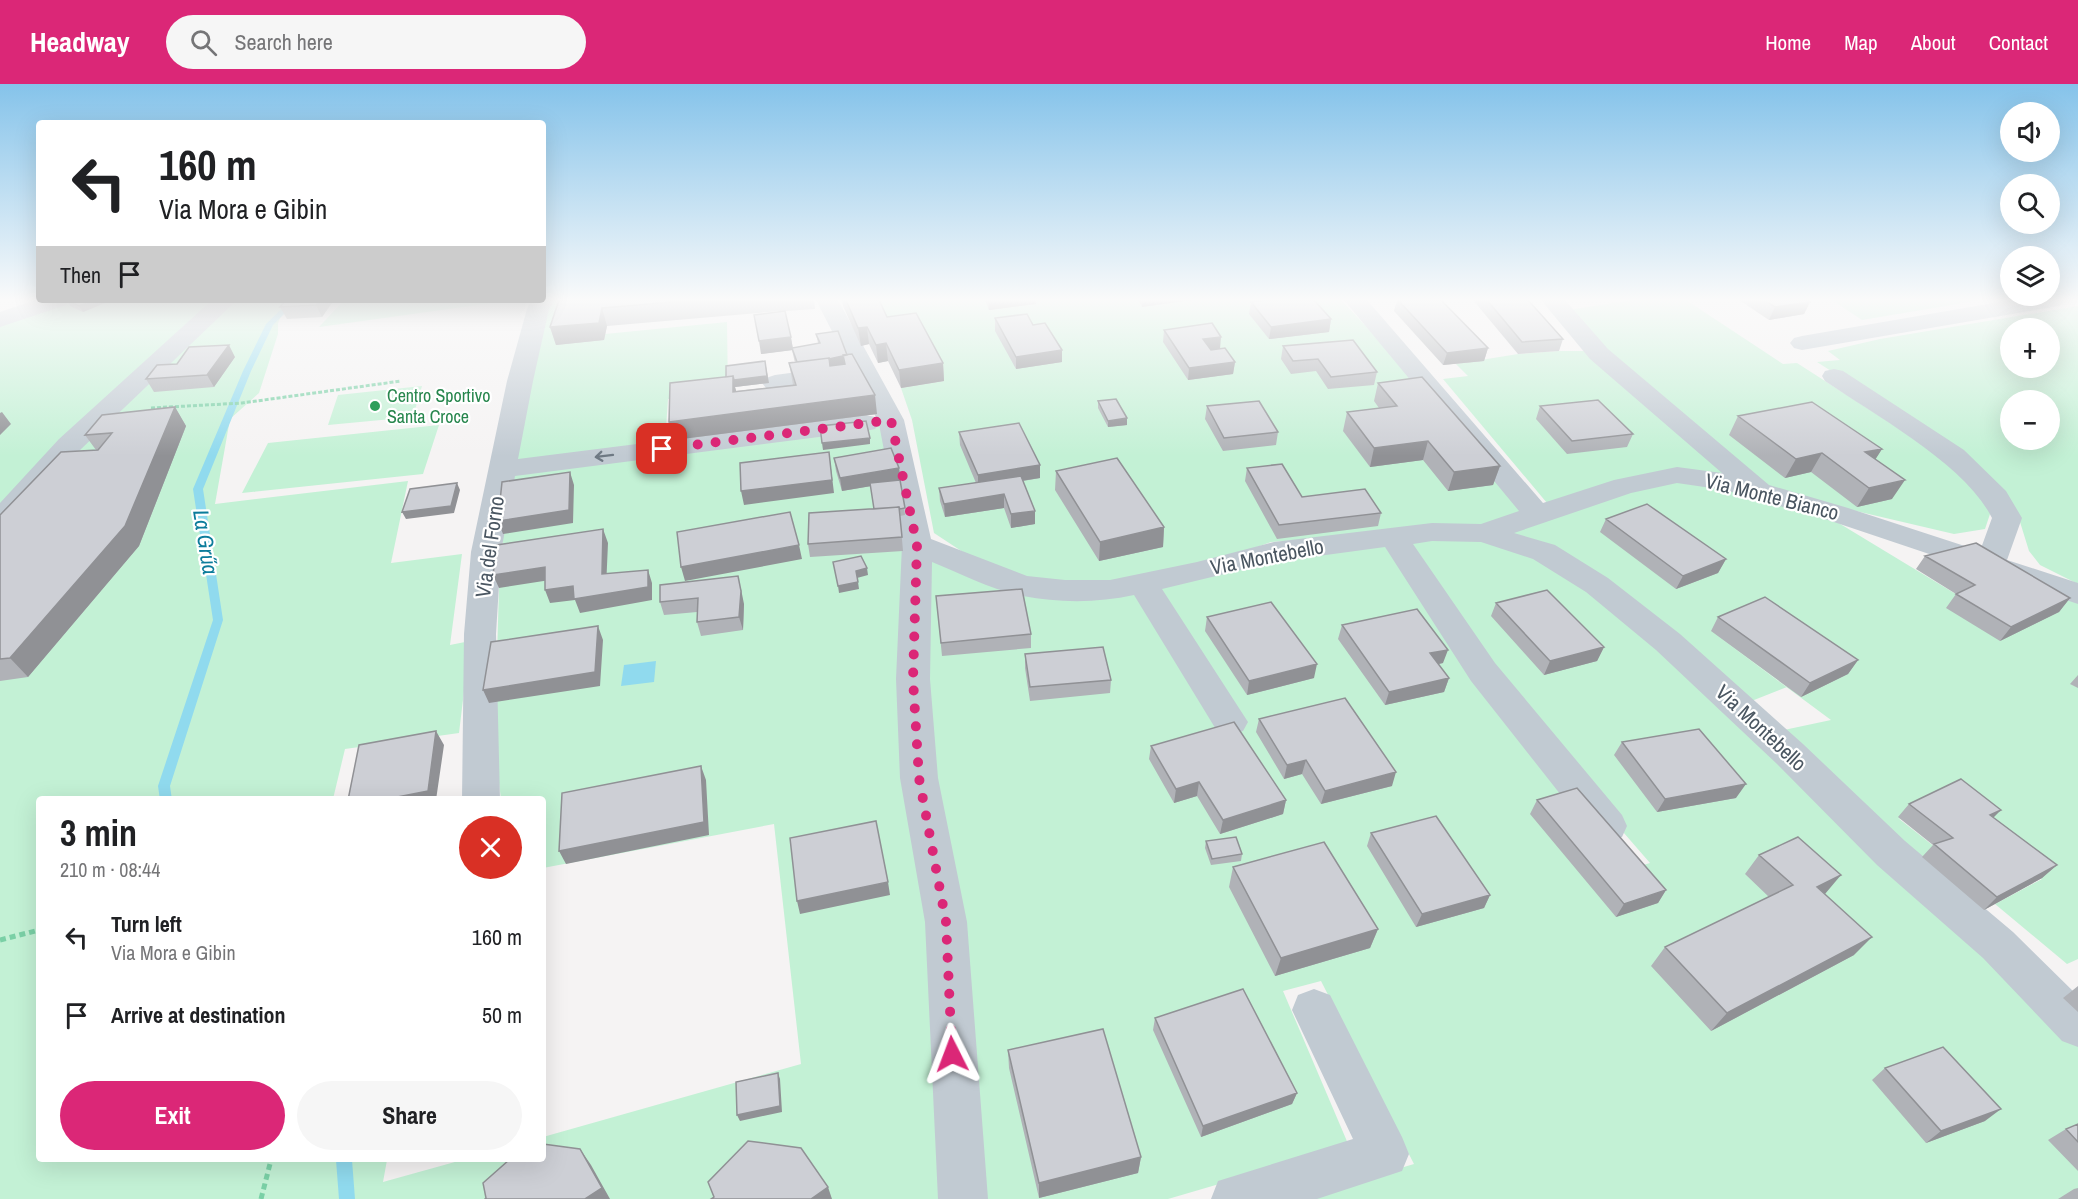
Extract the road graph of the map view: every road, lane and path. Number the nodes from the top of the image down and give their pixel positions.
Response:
1 (170, 352) edge
2 (527, 352) edge
3 (854, 352) edge
4 (1399, 352) edge
5 (1597, 352) edge
6 (866, 370) junction
7 (1834, 376) dead end
8 (401, 381) dead end
9 (775, 383) dead end
10 (105, 412) junction
11 (891, 420) junction
12 (502, 469) junction
13 (1762, 492) junction
14 (1538, 516) junction
15 (0, 520) edge
16 (1484, 533) junction
17 (1393, 537) junction
18 (917, 545) junction
19 (1991, 563) junction
20 (1142, 583) junction
21 (2078, 594) edge
22 (1230, 722) edge
23 (481, 796) edge
24 (1630, 853) edge
25 (36, 931) edge
26 (0, 940) edge
27 (1314, 1010) dead end
28 (2078, 1026) edge
29 (271, 1162) edge
30 (261, 1199) edge
31 (963, 1199) edge
32 (1236, 1199) edge

1 - 10 street
2 - 12 street, Via del Forno
3 - 6 street
4 - 14 street
5 - 13 street
6 - 9 street
6 - 11 street
7 - 19 street
8 - 10 path
10 - 15 street
11 -> 12 street
11 - 18 street
12 - 23 street, Via del Forno
13 - 14 street, Via Monte Bianco
13 - 19 street, Via Monte Bianco
14 - 16 street, Via Monte Bianco
16 - 17 street, Via Montebello
16 - 28 street, Via Montebello
17 - 20 street, Via Montebello
17 - 24 street
18 - 20 street, Via Montebello
18 - 31 street
19 - 21 street, Via Monte Bianco
20 - 22 street
25 - 26 path
27 - 32 street
29 - 30 path

